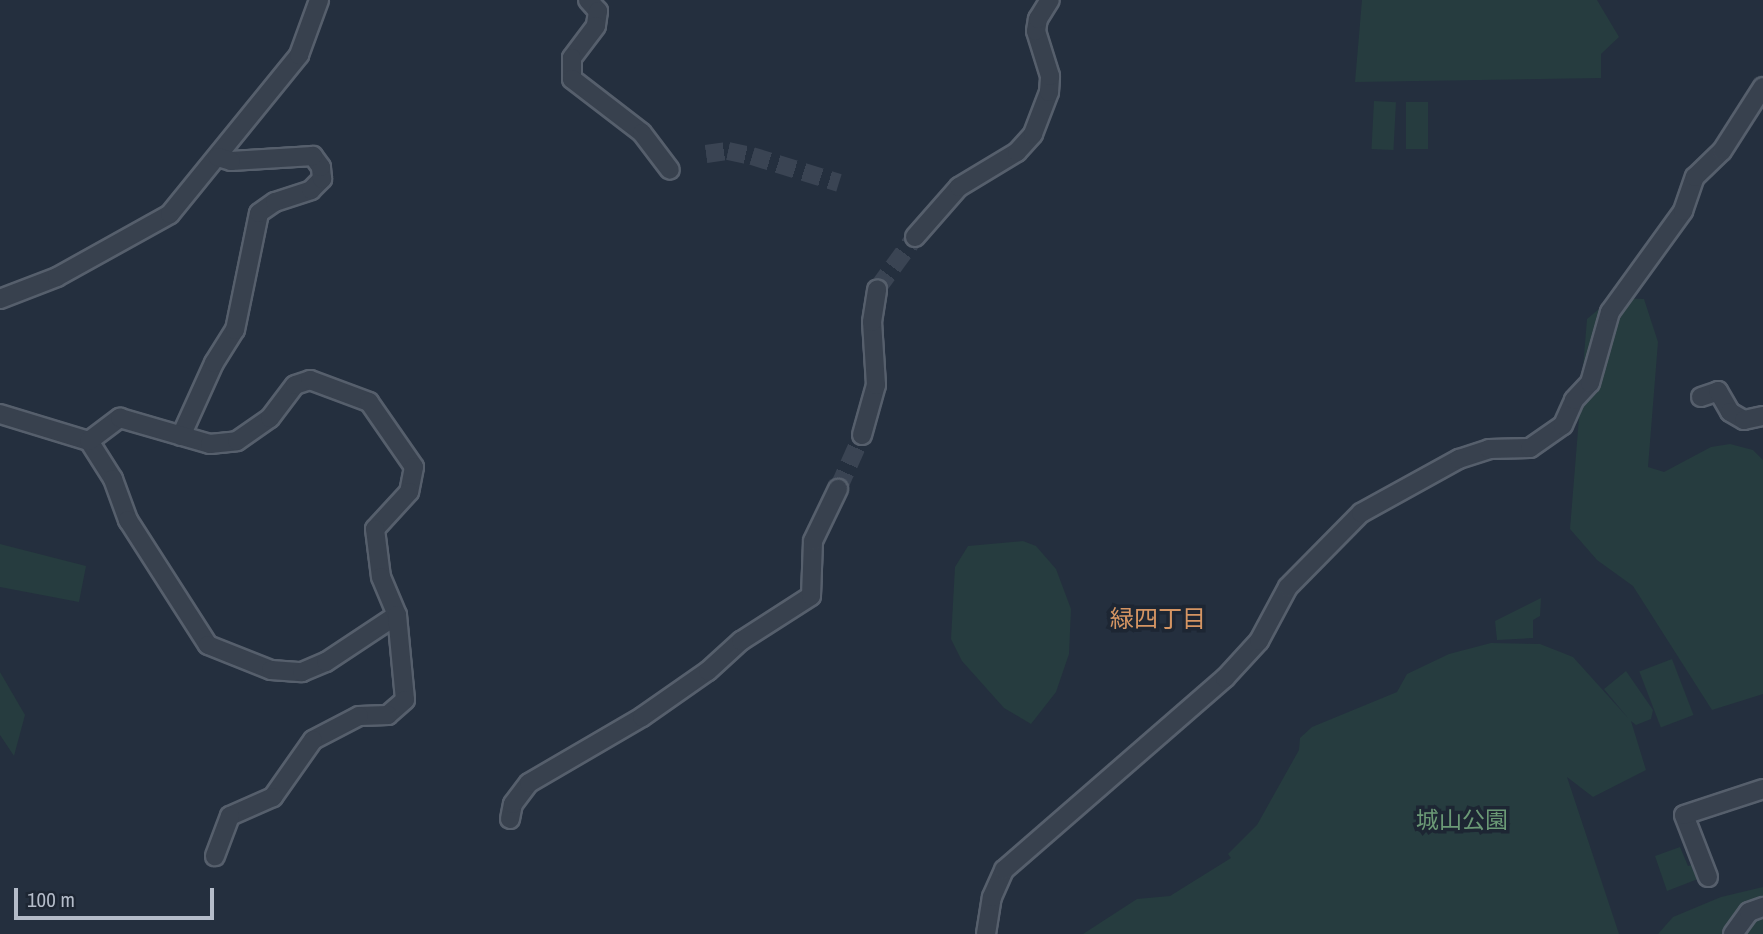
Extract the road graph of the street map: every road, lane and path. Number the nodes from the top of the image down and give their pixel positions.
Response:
1 (319, 0) edge
2 (588, 0) edge
3 (1050, 0) edge
4 (1763, 87) edge
5 (218, 157) junction
6 (670, 170) dead end
7 (915, 237) tunnel mouth
8 (877, 289) tunnel mouth
9 (0, 299) edge
10 (1701, 397) dead end
11 (0, 414) edge
12 (1763, 416) edge
13 (862, 435) tunnel mouth
14 (181, 436) junction
15 (89, 441) junction
16 (838, 489) tunnel mouth
17 (397, 615) junction
18 (1763, 789) edge
19 (510, 819) dead end
20 (215, 856) dead end
21 (1708, 877) dead end
22 (1763, 907) edge
23 (986, 934) edge
24 (1732, 934) edge

1 - 5 street
2 - 6 street
3 - 7 street
4 - 23 street
5 - 9 street
5 - 14 street
8 - 13 street
10 - 12 street
11 - 15 street
14 - 15 street
14 - 17 street
15 - 17 street
16 - 19 street
17 - 20 street
18 - 21 street
22 - 24 street

